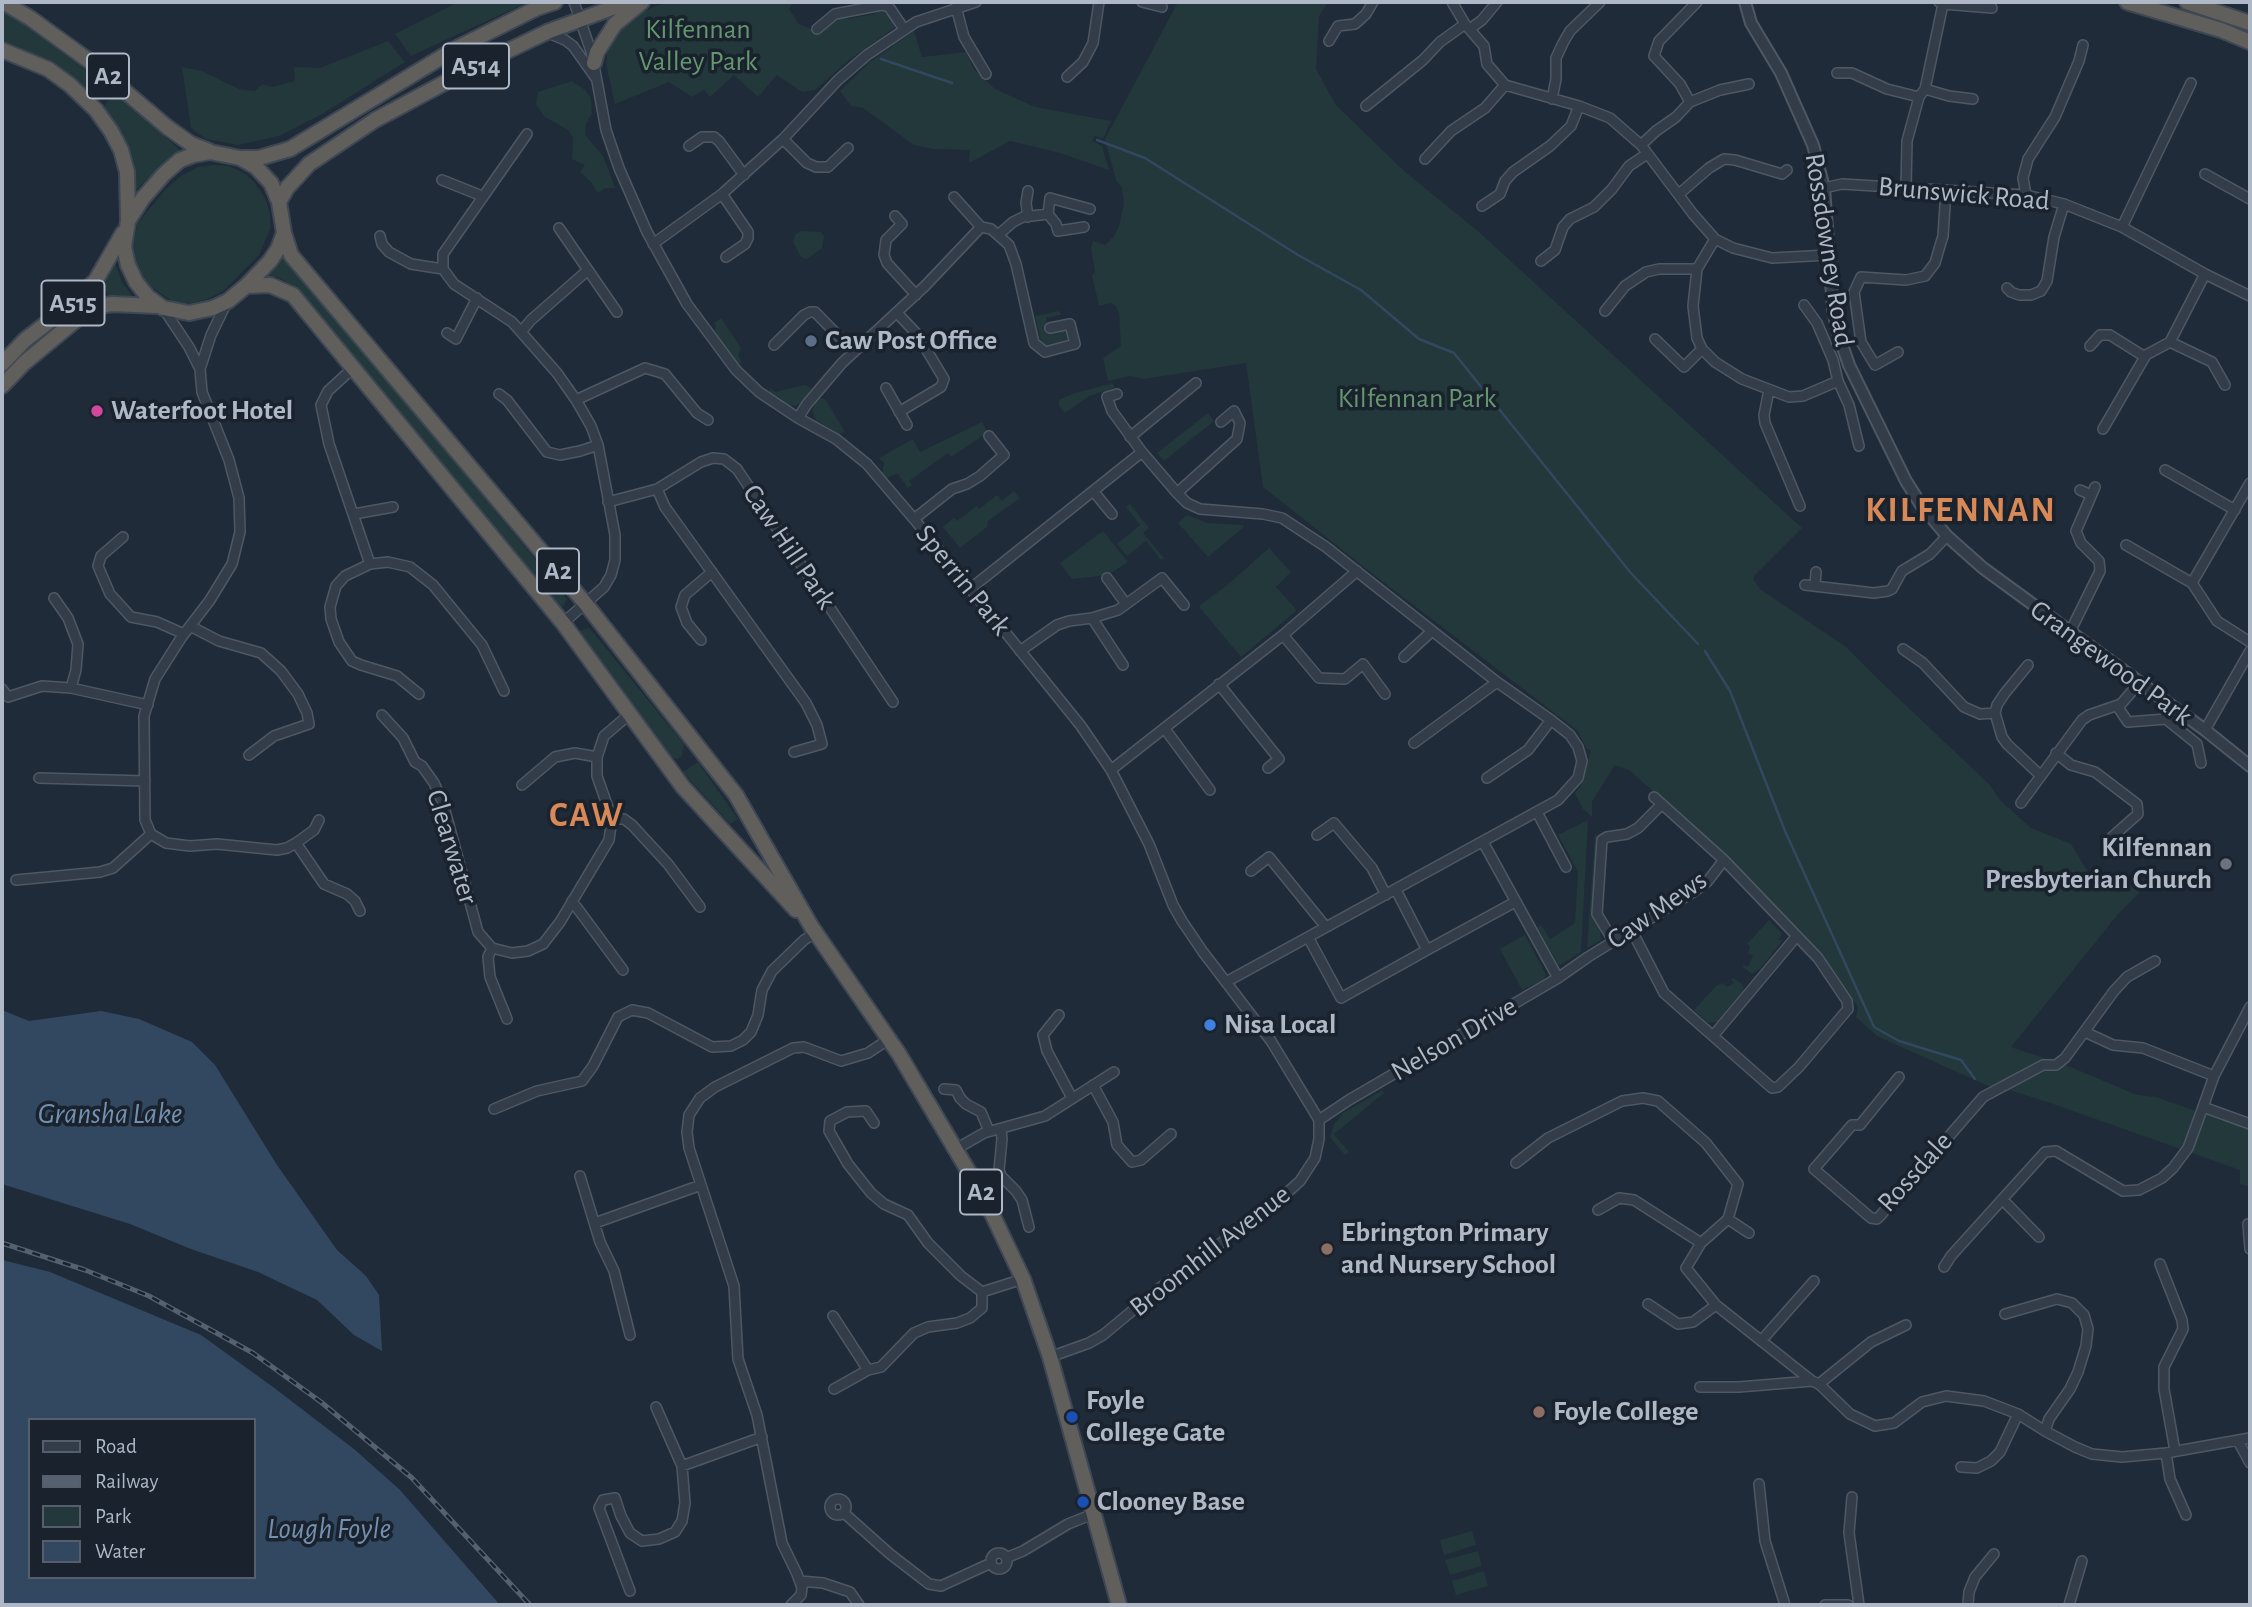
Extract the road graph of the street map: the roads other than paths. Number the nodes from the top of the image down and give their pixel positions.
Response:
1 (3, 2) edge
2 (555, 2) edge
3 (574, 2) edge
4 (628, 2) edge
5 (642, 2) edge
6 (976, 2) edge
7 (1099, 2) edge
8 (1142, 2) edge
9 (1373, 2) edge
10 (1452, 2) edge
11 (1497, 2) edge
12 (1600, 2) edge
13 (1697, 2) edge
14 (1745, 2) edge
15 (2127, 2) edge
16 (2187, 2) edge
17 (1941, 3) edge
18 (956, 7) junction
19 (1162, 7) dead end
20 (1992, 8) dead end
21 (580, 19) junction
22 (2250, 23) edge
23 (1467, 27) junction
24 (817, 29) dead end
25 (904, 29) junction
26 (547, 32) junction
27 (1329, 41) dead end
28 (2250, 42) edge
29 (2083, 45) dead end
30 (2, 50) edge
31 (594, 63) junction
32 (1837, 73) dead end
33 (986, 74) dead end
34 (1067, 77) dead end
35 (597, 82) junction
36 (2191, 83) dead end
37 (1749, 84) dead end
38 (1505, 85) junction
39 (1922, 93) junction
40 (1552, 99) junction
41 (1973, 99) dead end
42 (1690, 102) junction
43 (1366, 106) dead end
44 (1579, 106) junction
45 (527, 134) dead end
46 (783, 139) junction
47 (1642, 145) junction
48 (689, 146) dead end
49 (848, 148) dead end
50 (210, 152) junction
51 (1647, 155) junction
52 (240, 158) junction
53 (1425, 159) dead end
54 (1787, 170) dead end
55 (744, 174) junction
56 (2205, 174) dead end
57 (442, 180) dead end
58 (1906, 187) junction
59 (1824, 188) junction
60 (1946, 190) junction
61 (1028, 191) dead end
62 (722, 194) junction
63 (1679, 194) junction
64 (2026, 195) junction
65 (482, 197) junction
66 (954, 197) dead end
67 (2250, 199) edge
68 (279, 201) junction
69 (2064, 204) junction
70 (1482, 206) dead end
71 (1090, 209) dead end
72 (1048, 214) junction
73 (895, 216) dead end
74 (1028, 217) junction
75 (127, 224) junction
76 (2122, 226) junction
77 (1084, 227) dead end
78 (559, 228) dead end
79 (981, 228) junction
80 (284, 233) junction
81 (998, 235) junction
82 (380, 236) dead end
83 (1716, 239) junction
84 (653, 244) junction
85 (1829, 255) junction
86 (726, 257) dead end
87 (1541, 261) dead end
88 (443, 269) junction
89 (1697, 269) junction
90 (588, 270) junction
91 (2205, 274) junction
92 (246, 286) junction
93 (2007, 288) dead end
94 (916, 295) junction
95 (2250, 296) edge
96 (477, 298) junction
97 (228, 301) junction
98 (1804, 305) dead end
99 (161, 307) junction
100 (617, 312) dead end
101 (1605, 312) dead end
102 (897, 313) junction
103 (1051, 328) dead end
104 (521, 332) junction
105 (447, 334) dead end
106 (1655, 338) dead end
107 (2170, 342) junction
108 (774, 345) dead end
109 (2090, 346) dead end
110 (1702, 349) junction
111 (854, 352) junction
112 (1898, 352) dead end
113 (2145, 357) junction
114 (2, 364) edge
115 (200, 369) junction
116 (352, 369) junction
117 (1838, 381) junction
118 (1196, 383) dead end
119 (2225, 385) dead end
120 (2, 386) edge
121 (886, 387) dead end
122 (1769, 390) junction
123 (499, 394) dead end
124 (1117, 394) dead end
125 (576, 400) junction
126 (900, 412) junction
127 (797, 418) junction
128 (708, 420) dead end
129 (1221, 422) dead end
130 (907, 425) dead end
131 (2103, 429) dead end
132 (989, 436) dead end
133 (1130, 437) junction
134 (598, 445) junction
135 (1859, 446) dead end
136 (1142, 452) junction
137 (2165, 471) dead end
138 (2250, 483) edge
139 (657, 489) junction
140 (2080, 490) dead end
141 (1094, 492) junction
142 (1177, 493) junction
143 (608, 502) junction
144 (1800, 506) dead end
145 (393, 507) dead end
146 (2235, 510) junction
147 (354, 514) junction
148 (1112, 514) dead end
149 (914, 519) junction
150 (1947, 536) junction
151 (123, 537) dead end
152 (2126, 545) dead end
153 (1972, 559) joint
154 (370, 564) junction
155 (1357, 571) junction
156 (712, 572) junction
157 (1816, 572) dead end
158 (1107, 578) dead end
159 (2192, 583) junction
160 (970, 589) junction
161 (54, 598) dead end
162 (586, 603) junction
163 (1126, 604) junction
164 (1184, 605) dead end
165 (1091, 618) junction
166 (563, 623) junction
167 (187, 630) junction
168 (1432, 631) junction
169 (2070, 632) junction
170 (1283, 635) junction
171 (701, 640) dead end
172 (2250, 642) edge
173 (1903, 649) dead end
174 (1020, 651) junction
175 (2250, 651) edge
176 (1404, 657) dead end
177 (1123, 665) dead end
178 (2028, 665) dead end
179 (1497, 682) junction
180 (2140, 682) junction
181 (1219, 684) junction
182 (71, 688) junction
183 (2, 689) edge
184 (503, 691) dead end
185 (419, 694) dead end
186 (1385, 694) dead end
187 (893, 702) dead end
188 (148, 705) junction
189 (2117, 706) junction
190 (631, 713) junction
191 (1995, 713) junction
192 (382, 715) dead end
193 (1552, 720) junction
194 (1165, 729) junction
195 (2205, 730) junction
196 (1414, 743) dead end
197 (794, 752) dead end
198 (2056, 753) junction
199 (249, 755) dead end
200 (597, 757) junction
201 (2202, 763) dead end
202 (2250, 766) edge
203 (1268, 768) dead end
204 (1111, 769) junction
205 (2040, 775) junction
206 (39, 778) dead end
207 (1487, 778) dead end
208 (145, 781) junction
209 (522, 785) dead end
210 (1210, 790) dead end
211 (1654, 797) dead end
212 (2021, 803) dead end
213 (1662, 804) junction
214 (1537, 812) junction
215 (612, 819) junction
216 (319, 820) dead end
217 (152, 834) junction
218 (1317, 835) dead end
219 (2112, 837) dead end
220 (1483, 842) junction
221 (296, 843) junction
222 (1724, 860) junction
223 (1566, 867) dead end
224 (1251, 871) dead end
225 (16, 880) dead end
226 (1391, 892) junction
227 (572, 901) junction
228 (1516, 902) junction
229 (700, 907) dead end
230 (360, 911) dead end
231 (1326, 927) junction
232 (813, 930) junction
233 (1632, 930) junction
234 (1308, 937) junction
235 (1796, 937) junction
236 (1614, 942) junction
237 (492, 948) junction
238 (1427, 950) junction
239 (1588, 957) joint
240 (2155, 961) dead end
241 (623, 970) dead end
242 (1558, 978) junction
243 (1226, 982) junction
244 (2250, 1007) edge
245 (1059, 1015) dead end
246 (507, 1019) dead end
247 (2085, 1032) junction
248 (1713, 1036) junction
249 (889, 1039) junction
250 (1114, 1072) dead end
251 (2214, 1076) junction
252 (1899, 1077) dead end
253 (1093, 1085) junction
254 (944, 1089) dead end
255 (1072, 1098) junction
256 (2203, 1107) junction
257 (494, 1109) dead end
258 (1319, 1120) junction
259 (874, 1123) dead end
260 (2250, 1124) edge
261 (1001, 1129) junction
262 (989, 1131) junction
263 (1171, 1134) dead end
264 (956, 1149) junction
265 (1516, 1163) dead end
266 (580, 1176) dead end
267 (701, 1185) junction
268 (2003, 1200) junction
269 (1598, 1210) dead end
270 (1728, 1219) junction
271 (595, 1223) junction
272 (2248, 1224) dead end
273 (1029, 1227) dead end
274 (1749, 1233) dead end
275 (2039, 1237) dead end
276 (1701, 1243) junction
277 (2250, 1249) edge
278 (2160, 1264) dead end
279 (1944, 1267) dead end
280 (1023, 1279) junction
281 (1814, 1281) dead end
282 (982, 1292) junction
283 (1648, 1304) dead end
284 (1716, 1305) junction
285 (2005, 1314) dead end
286 (833, 1316) dead end
287 (1906, 1325) dead end
288 (630, 1335) dead end
289 (1762, 1341) junction
290 (1050, 1357) junction
291 (868, 1370) junction
292 (1815, 1382) junction
293 (1700, 1387) dead end
294 (834, 1389) dead end
295 (656, 1408) dead end
296 (2018, 1414) junction
297 (2045, 1431) junction
298 (762, 1437) junction
299 (2250, 1438) edge
300 (2238, 1441) junction
301 (2171, 1452) junction
302 (2250, 1463) edge
303 (682, 1466) junction
304 (1961, 1467) dead end
305 (1759, 1484) dead end
306 (1852, 1497) dead end
307 (844, 1513) dead end
308 (1093, 1514) junction
309 (2186, 1515) dead end
310 (1994, 1554) dead end
311 (2082, 1561) dead end
312 (800, 1581) junction
313 (630, 1591) dead end
314 (791, 1605) edge
315 (859, 1605) edge
316 (1119, 1605) edge
317 (1785, 1605) edge
318 (1825, 1605) edge
319 (1848, 1605) edge
320 (1859, 1605) edge
321 (1968, 1605) edge
322 (2068, 1605) edge

1 - 50 highway, A2
2 - 52 highway, A514
3 - 21 street, Sperrin Park
4 - 21 highway, A514
5 - 31 highway
6 - 18 street
7 - 34 street
8 - 19 street
9 - 27 street
10 - 23 street
11 - 23 street
12 - 40 street
13 - 42 street
14 - 59 street, Rossdowney Road
15 - 28 highway
16 - 22 highway
17 - 20 street
17 - 39 street
18 - 25 street
18 - 33 street
21 - 26 highway, A514
21 - 31 street, Sperrin Park
23 - 38 street
23 - 43 street
24 - 25 street
25 - 46 street
26 - 35 street, Sperrin Park
26 - 68 highway, A514
29 - 64 street
30 - 75 highway, A2
31 - 35 street, Sperrin Park
32 - 39 street
35 - 84 street, Sperrin Park
36 - 76 street
37 - 42 street
38 - 40 street
38 - 53 street
39 - 41 street
39 - 58 street
40 - 44 street
42 - 47 street
44 - 47 street
44 - 70 street
45 - 65 street
46 - 49 street
46 - 55 street
47 - 51 street
48 - 55 street
50 - 52 highway, A514
50 - 75 highway
51 - 63 street
51 - 87 street
52 - 68 highway, A2
54 - 63 street
55 - 62 street
56 - 67 street
57 - 65 street
58 - 59 street, Brunswick Road
58 - 60 street, Brunswick Road
59 - 85 street, Rossdowney Road
60 - 64 street, Brunswick Road
60 - 112 street
61 - 74 street
62 - 84 street
62 - 86 street
63 - 83 street
64 - 69 street, Brunswick Road
65 - 88 street
66 - 79 street
68 - 80 highway, A2
69 - 76 street, Brunswick Road
69 - 93 street
71 - 72 street
72 - 74 street
72 - 77 street
73 - 94 street
74 - 81 street
75 - 99 highway, A2
75 - 114 highway, A515
76 - 91 street, Brunswick Road
78 - 90 street
79 - 81 street
79 - 94 street
80 - 92 highway
80 - 162 highway, A2
81 - 103 street
82 - 88 street
83 - 85 street
83 - 89 street
84 - 127 street, Sperrin Park
85 - 150 street, Rossdowney Road
88 - 96 street
89 - 101 street
89 - 110 street
90 - 100 street
90 - 104 street
91 - 95 street, Brunswick Road
91 - 107 street
92 - 97 highway
92 - 116 highway, A2
94 - 102 street
96 - 104 street
96 - 105 street
97 - 99 highway
97 - 115 street
98 - 117 street
99 - 115 street
99 - 120 highway, A515
102 - 111 street
102 - 126 street
104 - 125 street
106 - 110 street
107 - 113 street
107 - 119 street
108 - 111 street
109 - 113 street
110 - 122 street
111 - 127 street
113 - 131 street
115 - 167 street
116 - 147 street
116 - 166 highway, A2
117 - 122 street
117 - 135 street
118 - 133 street
121 - 126 street
122 - 144 street
123 - 134 street
124 - 133 street
125 - 128 street
125 - 134 street
126 - 130 street
127 - 149 street, Sperrin Park
129 - 142 street
132 - 149 street
133 - 136 street
134 - 143 street
136 - 141 street
136 - 142 street
137 - 146 street
138 - 146 street
139 - 143 street, Caw Hill Park
139 - 156 street
139 - 187 street, Caw Hill Park
140 - 169 street
141 - 148 street
141 - 160 street
142 - 155 street
143 - 162 street
145 - 147 street
146 - 159 street
147 - 154 street
149 - 160 street, Sperrin Park
150 - 153 street, Rossdowney Road
150 - 157 street
151 - 167 street
152 - 159 street
153 - 169 street, Grangewood Park
154 - 184 street
154 - 185 street
155 - 168 street
155 - 170 street
156 - 171 street
156 - 197 street
158 - 163 street
159 - 172 street
160 - 174 street, Sperrin Park
161 - 182 street
162 - 166 street
162 - 232 highway, A2
163 - 164 street
163 - 165 street
165 - 174 street
165 - 177 street
166 - 190 highway, A2
167 - 188 street
167 - 199 street
168 - 176 street
168 - 179 street
169 - 180 street, Grangewood Park
170 - 181 street
170 - 186 street
173 - 191 street
174 - 204 street, Sperrin Park
175 - 195 street
178 - 191 street
179 - 193 street
179 - 196 street
180 - 189 street
180 - 195 street, Grangewood Park
181 - 194 street
181 - 203 street
182 - 183 street
182 - 188 street
188 - 208 street
189 - 198 street
189 - 201 street
190 - 200 street
190 - 232 highway, A2
191 - 205 street
192 - 237 street, Clearwater
193 - 207 street
193 - 214 street
194 - 204 street
194 - 210 street
195 - 202 street, Grangewood Park
198 - 205 street
198 - 219 street
200 - 209 street
200 - 215 street
204 - 243 street, Sperrin Park
205 - 212 street
206 - 208 street
208 - 217 street
211 - 213 street
213 - 222 street
213 - 236 street
214 - 220 street
214 - 223 street
215 - 227 street
215 - 229 street
216 - 221 street
217 - 221 street
217 - 225 street
218 - 226 street
220 - 226 street
220 - 228 street
221 - 230 street
222 - 233 street, Caw Mews
222 - 235 street
224 - 231 street
226 - 231 street
226 - 238 street
227 - 237 street
227 - 241 street
228 - 238 street
228 - 242 street
231 - 234 street
232 - 249 highway, A2
232 - 257 street
233 - 236 street, Caw Mews
233 - 248 street
234 - 238 street
234 - 243 street
235 - 248 street
235 - 248 street
236 - 239 street, Caw Mews
237 - 246 street
239 - 242 street, Nelson Drive
240 - 247 street, Rossdale
242 - 258 street, Nelson Drive
243 - 258 street, Sperrin Park
244 - 251 street
245 - 255 street
247 - 251 street
247 - 252 street, Rossdale
249 - 264 highway, A2
249 - 267 street
250 - 253 street
251 - 256 street
253 - 255 street
253 - 263 street
254 - 262 street
255 - 261 street
256 - 260 street
256 - 268 street
258 - 290 street, Broomhill Avenue
259 - 282 street
261 - 262 street
261 - 273 street
262 - 264 street
264 - 280 highway, A2
265 - 270 street
266 - 271 street
267 - 271 street
267 - 298 street
268 - 275 street
268 - 279 street
269 - 276 street
270 - 274 street
270 - 276 street
271 - 288 street
272 - 277 street
276 - 284 street
278 - 301 street
280 - 282 street
280 - 290 highway, A2
281 - 289 street
282 - 291 street
283 - 284 street
284 - 289 street
285 - 297 street
286 - 291 street
287 - 292 street
289 - 292 street
290 - 308 highway, A2
291 - 294 street
292 - 293 street
292 - 296 street
295 - 303 street
296 - 297 street
296 - 304 street
297 - 301 street
298 - 303 street
298 - 312 street
299 - 300 street
300 - 301 street
300 - 302 street
301 - 309 street
303 - 313 street
305 - 317 street
306 - 320 street
307 - 308 street
308 - 316 highway, A2
310 - 321 street
311 - 322 street
312 - 314 street
312 - 315 street
318 - 319 street

